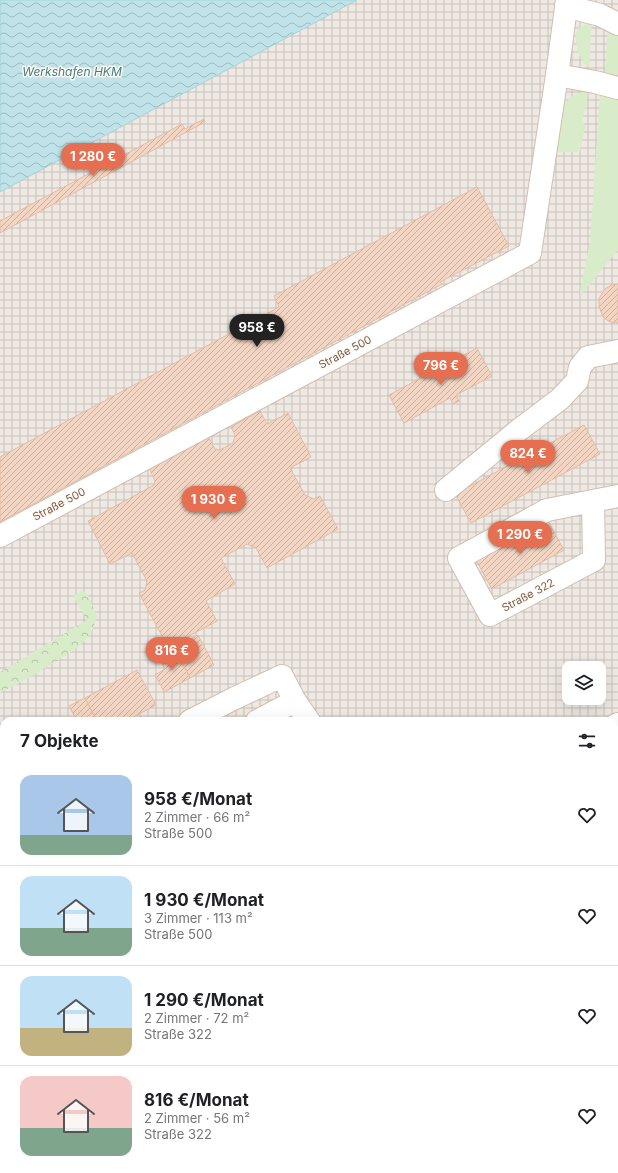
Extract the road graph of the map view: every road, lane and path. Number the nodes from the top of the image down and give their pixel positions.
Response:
1 (566, 3) edge
2 (618, 24) edge
3 (557, 75) junction
4 (618, 88) edge
5 (618, 351) edge
6 (446, 490) dead end
7 (618, 496) edge
8 (593, 501) junction
9 (0, 536) edge
10 (295, 701) junction
11 (198, 717) edge
12 (265, 717) edge
13 (306, 717) edge

1 - 2 street
1 - 3 street
3 - 4 street
3 - 9 street, Straße 500
5 - 6 street
7 - 8 street, Straße 322
8 - 8 street, Straße 322
10 - 11 street
10 - 12 street
10 - 13 street

